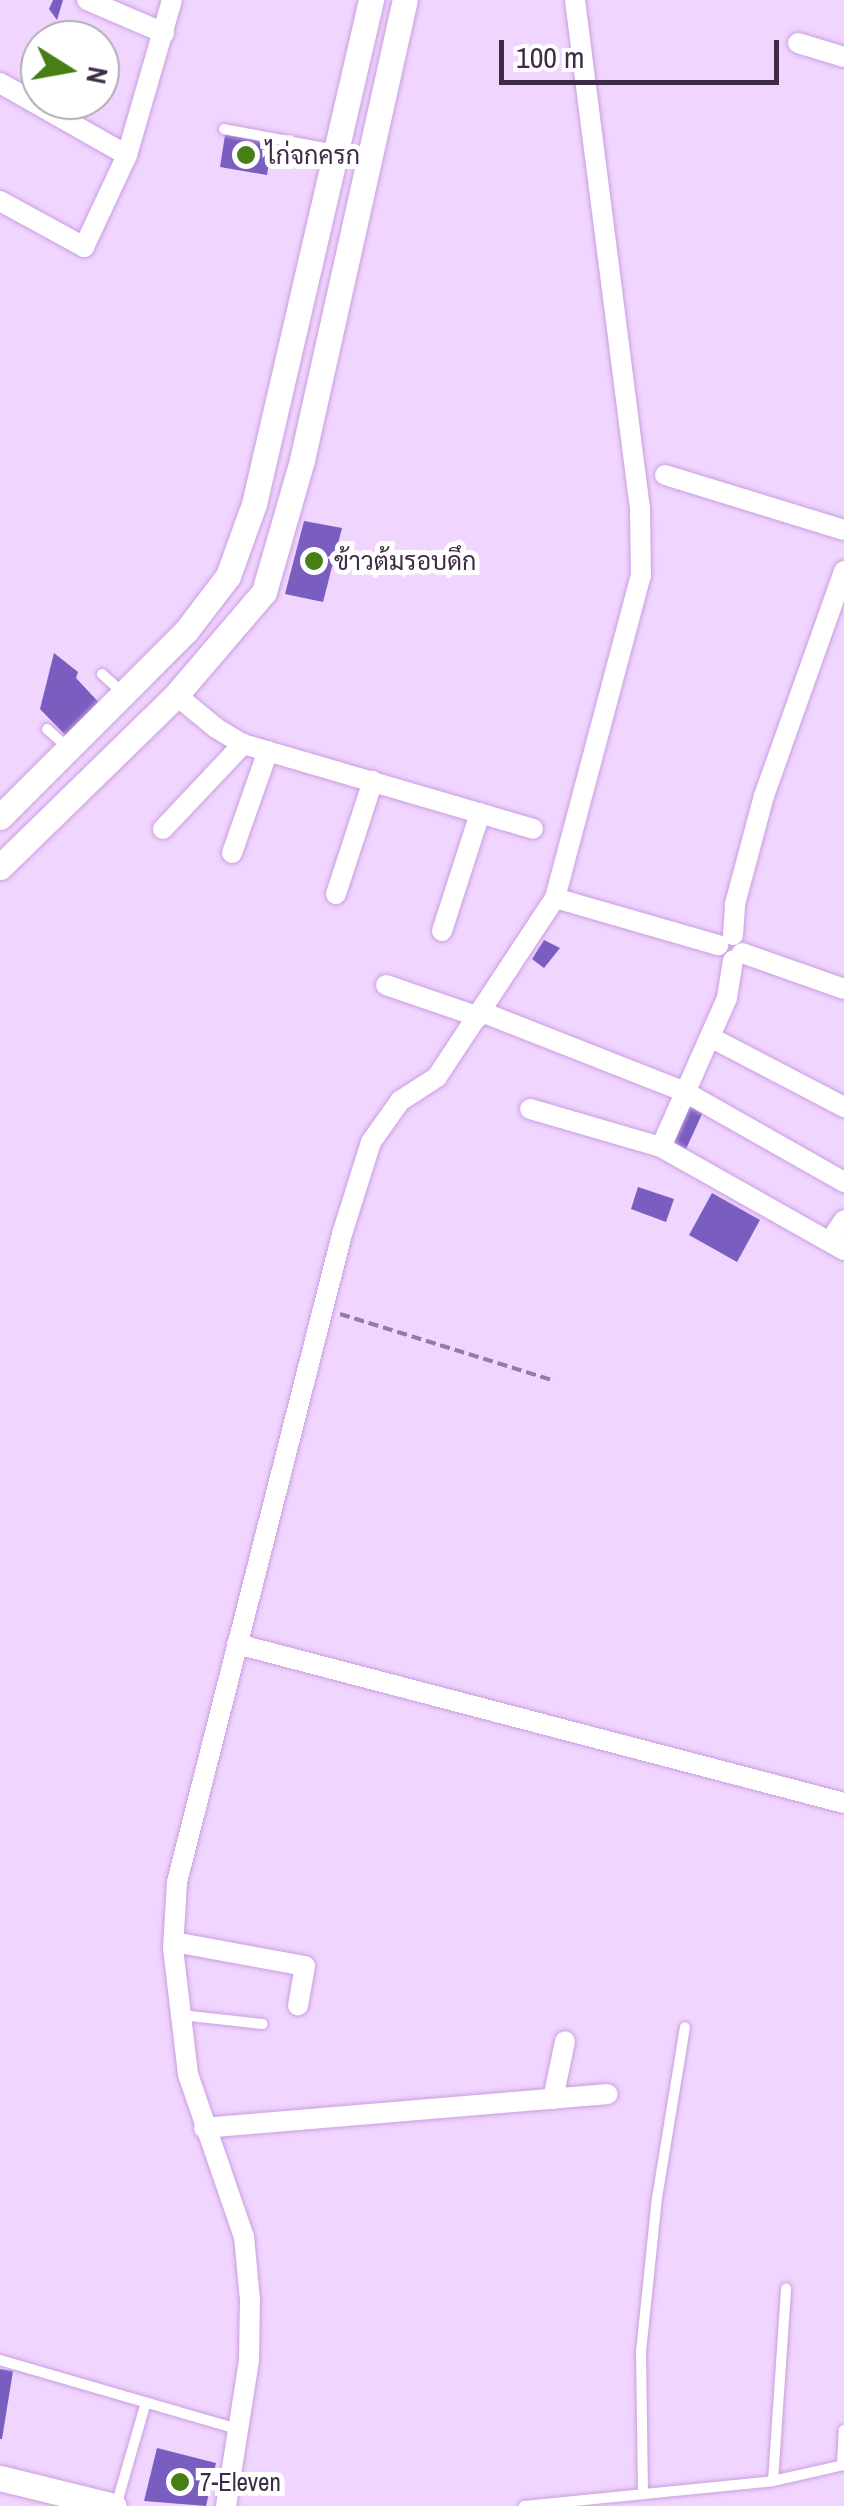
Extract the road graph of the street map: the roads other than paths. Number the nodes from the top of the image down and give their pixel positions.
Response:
1 (87, 0) edge
2 (172, 0) edge
3 (371, 0) edge
4 (405, 0) edge
5 (575, 0) edge
6 (365, 26) junction
7 (164, 33) junction
8 (397, 35) junction
9 (798, 44) dead end
10 (844, 57) edge
11 (0, 83) edge
12 (224, 128) dead end
13 (336, 150) junction
14 (127, 155) junction
15 (0, 201) edge
16 (665, 475) dead end
17 (844, 530) edge
18 (844, 572) edge
19 (102, 674) dead end
20 (124, 694) junction
21 (176, 695) junction
22 (47, 729) dead end
23 (243, 744) junction
24 (69, 749) junction
25 (268, 751) junction
26 (372, 782) junction
27 (480, 813) junction
28 (0, 818) edge
29 (163, 829) dead end
30 (533, 829) dead end
31 (232, 853) dead end
32 (0, 867) edge
33 (336, 894) dead end
34 (555, 898) junction
35 (442, 930) dead end
36 (731, 948) junction
37 (386, 985) dead end
38 (844, 988) edge
39 (481, 1014) junction
40 (710, 1036) junction
41 (685, 1092) junction
42 (844, 1107) edge
43 (530, 1108) dead end
44 (661, 1148) junction
45 (844, 1182) edge
46 (844, 1220) edge
47 (837, 1245) edge
48 (236, 1644) junction
49 (844, 1803) edge
50 (174, 1942) junction
51 (298, 2005) dead end
52 (180, 2015) junction
53 (263, 2024) dead end
54 (686, 2026) dead end
55 (565, 2041) dead end
56 (608, 2094) dead end
57 (553, 2099) junction
58 (204, 2128) junction
59 (786, 2288) dead end
60 (0, 2360) edge
61 (146, 2402) junction
62 (238, 2429) junction
63 (844, 2430) edge
64 (843, 2465) edge
65 (0, 2478) edge
66 (774, 2481) junction
67 (643, 2494) junction
68 (115, 2506) edge
69 (226, 2506) edge
70 (524, 2506) edge

1 - 7 street
2 - 7 street
3 - 6 street
4 - 8 street
5 - 34 street
6 - 8 street
6 - 13 street
7 - 14 street
8 - 21 street
9 - 10 street
11 - 14 street
12 - 13 lane
13 - 20 street
14 - 15 street
16 - 17 street
18 - 36 street
19 - 20 lane
20 - 24 street
21 - 23 street
21 - 32 street
22 - 24 lane
23 - 25 street
23 - 29 street
24 - 28 street
25 - 26 street
25 - 31 street
26 - 27 street
26 - 33 street
27 - 30 street
27 - 35 street
34 - 36 street
34 - 39 street
36 - 38 street
36 - 40 street
37 - 39 street
39 - 41 street
39 - 48 street
40 - 41 street
40 - 42 street
41 - 44 street
41 - 45 street
43 - 44 street
44 - 47 street
46 - 47 street
48 - 49 street
48 - 50 street
50 - 51 street
50 - 52 street
52 - 53 lane
52 - 58 street
54 - 67 lane
55 - 57 street
56 - 57 street
57 - 58 street
58 - 62 street
59 - 66 lane
60 - 61 lane
61 - 62 lane
61 - 68 lane
62 - 69 street
63 - 64 lane
64 - 66 lane
65 - 68 street
66 - 67 lane
67 - 70 lane

